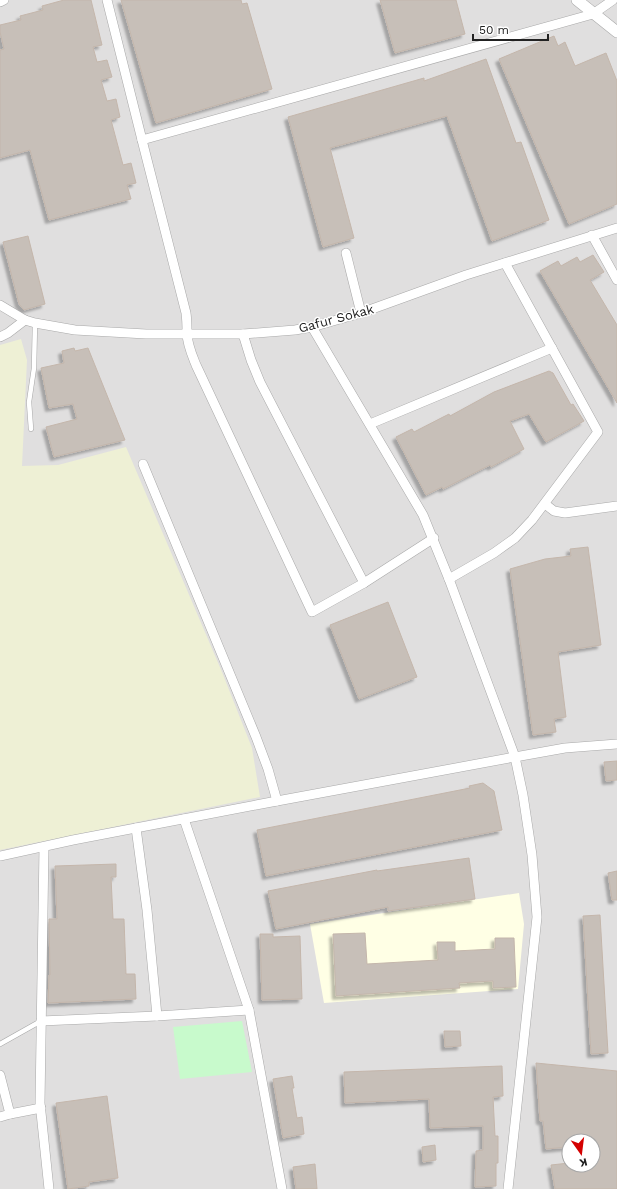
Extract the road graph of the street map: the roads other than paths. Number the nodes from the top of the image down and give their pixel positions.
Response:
1 (4, 0) edge
2 (107, 0) edge
3 (578, 0) edge
4 (613, 0) edge
5 (0, 2) edge
6 (593, 14) junction
7 (617, 32) edge
8 (142, 140) junction
9 (617, 228) edge
10 (592, 235) junction
11 (346, 253) dead end
12 (504, 263) junction
13 (617, 280) edge
14 (0, 305) edge
15 (360, 314) junction
16 (25, 320) junction
17 (34, 324) junction
18 (312, 327) junction
19 (187, 334) junction
20 (243, 334) junction
21 (0, 337) edge
22 (552, 348) junction
23 (370, 424) junction
24 (31, 429) dead end
25 (143, 464) dead end
26 (545, 504) junction
27 (617, 506) edge
28 (434, 538) junction
29 (450, 579) junction
30 (364, 583) junction
31 (617, 744) edge
32 (515, 757) junction
33 (277, 801) junction
34 (184, 819) junction
35 (136, 828) junction
36 (44, 847) junction
37 (0, 856) edge
38 (249, 1010) junction
39 (157, 1016) junction
40 (41, 1021) junction
41 (0, 1044) edge
42 (0, 1075) edge
43 (41, 1108) junction
44 (10, 1114) junction
45 (0, 1117) edge
46 (49, 1189) edge
47 (282, 1189) edge
48 (508, 1189) edge

1 - 5 street
2 - 8 street
3 - 6 street
4 - 6 street
6 - 7 street
6 - 8 street
8 - 19 street
9 - 10 street, Gafur Sokak
10 - 12 street, Gafur Sokak
10 - 13 street
11 - 15 street
12 - 15 street, Gafur Sokak
12 - 22 street
14 - 16 street, Gafur Sokak
15 - 18 street, Gafur Sokak
16 - 17 street, Gafur Sokak
16 - 21 street
17 - 19 street, Gafur Sokak
17 - 24 lane
18 - 20 street, Gafur Sokak
18 - 23 street
19 - 20 street, Gafur Sokak
19 - 30 street
20 - 30 street
22 - 23 street
22 - 26 street
23 - 28 street
25 - 33 street
26 - 27 street
26 - 29 street
28 - 29 street
28 - 30 street
29 - 32 street
31 - 32 street
32 - 33 street
32 - 48 street
33 - 34 street
34 - 35 street
34 - 38 street
35 - 36 street
35 - 39 street
36 - 37 street
36 - 40 street
38 - 39 street
38 - 47 street
39 - 40 street
40 - 41 lane
40 - 43 street
42 - 44 street
43 - 44 street
43 - 46 street
44 - 45 street

